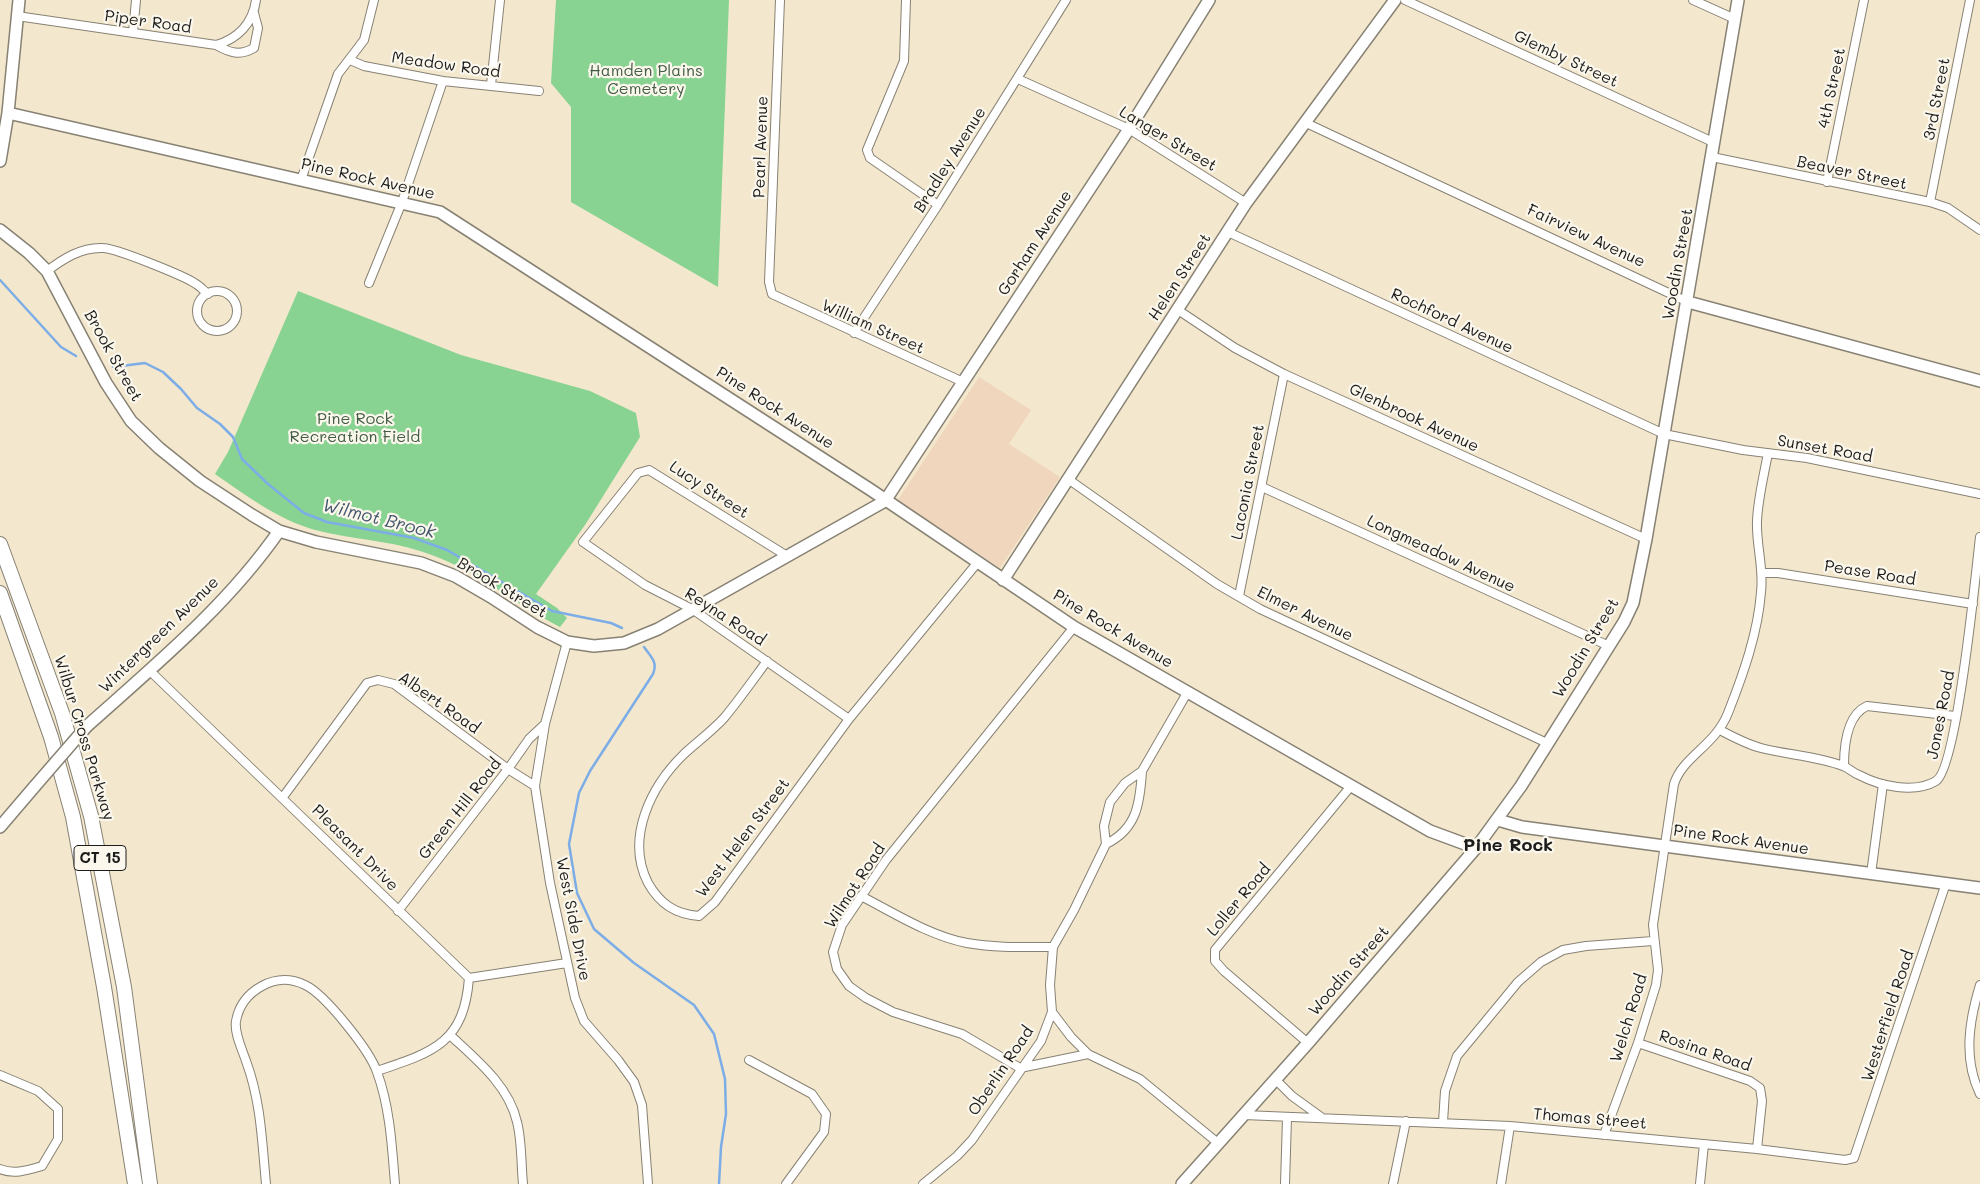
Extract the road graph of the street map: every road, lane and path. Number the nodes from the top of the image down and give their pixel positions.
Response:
1 (19, 0) edge
2 (136, 0) edge
3 (256, 0) edge
4 (374, 0) edge
5 (500, 0) edge
6 (780, 0) edge
7 (906, 0) edge
8 (1066, 0) edge
9 (1209, 0) edge
10 (1395, 0) edge
11 (1405, 0) edge
12 (1693, 0) edge
13 (1738, 0) edge
14 (1864, 0) edge
15 (1970, 0) edge
16 (254, 13) junction
17 (17, 16) junction
18 (1735, 19) junction
19 (133, 33) junction
20 (216, 45) junction
21 (350, 60) junction
22 (1018, 79) junction
23 (443, 80) junction
24 (491, 85) junction
25 (539, 91) dead end
26 (5, 121) edge
27 (1304, 122) junction
28 (1129, 129) junction
29 (1715, 143) junction
30 (1712, 157) junction
31 (0, 161) edge
32 (301, 180) junction
33 (1827, 182) junction
34 (402, 202) junction
35 (1930, 202) junction
36 (1246, 203) junction
37 (938, 205) junction
38 (0, 230) edge
39 (1980, 230) edge
40 (1228, 232) junction
41 (47, 270) junction
42 (369, 283) dead end
43 (208, 294) junction
44 (772, 294) joint
45 (1688, 302) junction
46 (1178, 310) junction
47 (854, 333) junction
48 (1284, 374) junction
49 (1980, 381) edge
50 (963, 382) junction
51 (1664, 434) junction
52 (1768, 453) junction
53 (1068, 479) junction
54 (1262, 487) junction
55 (1980, 494) edge
56 (885, 501) junction
57 (279, 531) junction
58 (1980, 537) edge
59 (1646, 539) junction
60 (583, 542) joint
61 (0, 544) edge
62 (787, 556) junction
63 (978, 562) junction
64 (1762, 573) junction
65 (1004, 580) junction
66 (0, 594) edge
67 (1239, 596) junction
68 (1973, 604) junction
69 (692, 609) junction
70 (1074, 627) junction
71 (567, 642) junction
72 (1609, 646) junction
73 (767, 661) junction
74 (149, 670) junction
75 (1187, 693) junction
76 (1955, 716) junction
77 (849, 719) junction
78 (544, 724) junction
79 (1720, 730) junction
80 (1547, 743) junction
81 (1844, 766) junction
82 (508, 769) junction
83 (1142, 771) junction
84 (1883, 784) junction
85 (535, 786) junction
86 (1351, 786) junction
87 (283, 797) junction
88 (1498, 820) junction
89 (0, 827) edge
90 (1106, 844) junction
91 (1664, 846) junction
92 (1476, 848) junction
93 (1870, 874) junction
94 (1946, 883) junction
95 (1980, 888) edge
96 (861, 896) junction
97 (398, 911) junction
98 (1653, 940) junction
99 (1053, 947) junction
100 (567, 963) junction
101 (469, 978) junction
102 (1980, 985) edge
103 (1052, 1012) junction
104 (451, 1036) junction
105 (1308, 1043) junction
106 (1638, 1043) junction
107 (1088, 1054) junction
108 (749, 1060) dead end
109 (1020, 1068) junction
110 (377, 1071) junction
111 (0, 1075) edge
112 (1275, 1079) junction
113 (1980, 1094) edge
114 (1244, 1114) junction
115 (1321, 1117) junction
116 (1287, 1118) junction
117 (1406, 1121) junction
118 (1443, 1122) junction
119 (1510, 1126) junction
120 (1604, 1135) junction
121 (1218, 1143) junction
122 (1704, 1144) junction
123 (1757, 1149) junction
124 (1854, 1158) joint
125 (0, 1169) edge
126 (135, 1184) edge
127 (150, 1184) edge
128 (266, 1184) edge
129 (395, 1184) edge
130 (523, 1184) edge
131 (648, 1184) edge
132 (786, 1184) edge
133 (923, 1184) edge
134 (1182, 1184) edge
135 (1285, 1184) edge
136 (1393, 1184) edge
137 (1501, 1184) edge
138 (1700, 1184) edge

1 - 17 street
2 - 19 street
3 - 16 street, Piper Road
4 - 21 street
5 - 24 street
6 - 44 street, Pearl Avenue
7 - 37 street
8 - 22 street, Bradley Avenue
9 - 28 street, Gorham Avenue
10 - 27 street, Helen Street
11 - 29 street, Glemby Street
12 - 18 street
13 - 18 street, Woodin Street
14 - 33 street, 4th Street
15 - 35 street, 3rd Street
16 - 20 street, Piper Road
16 - 20 street, Piper Road
17 - 19 street, Piper Road
17 - 26 street
18 - 29 street, Woodin Street
19 - 20 street, Piper Road
21 - 23 street, Meadow Road
21 - 32 street
22 - 28 street, Langer Street
22 - 37 street, Bradley Avenue
23 - 24 street, Meadow Road
23 - 34 street
24 - 25 street, Meadow Road
26 - 31 street
26 - 32 street, Pine Rock Avenue
27 - 36 street, Helen Street
27 - 45 street, Fairview Avenue
28 - 36 street, Langer Street
28 - 50 street, Gorham Avenue
29 - 30 street, Woodin Street
30 - 33 street, Beaver Street
30 - 45 street, Woodin Street
32 - 34 street, Pine Rock Avenue
33 - 35 street, Beaver Street
34 - 42 street
34 - 56 street, Pine Rock Avenue
35 - 39 street, Beaver Street
36 - 40 street, Helen Street
37 - 47 street, Bradley Avenue
38 - 41 street, Brook Street
40 - 46 street, Helen Street
40 - 51 street, Rochford Avenue
41 - 43 street
41 - 57 street, Brook Street
43 - 43 street
44 - 47 street, William Street
45 - 49 street, Fairview Avenue
45 - 51 street, Woodin Street
46 - 48 street, Glenbrook Avenue
46 - 53 street, Helen Street
47 - 50 street, William Street
48 - 54 street, Laconia Street
48 - 59 street, Glenbrook Avenue
50 - 56 street, Gorham Avenue
51 - 52 street, Sunset Road
51 - 59 street, Woodin Street
52 - 55 street, Sunset Road
52 - 64 street
53 - 65 street, Helen Street
53 - 67 street, Elmer Avenue
54 - 67 street, Laconia Street
54 - 72 street, Longmeadow Avenue
56 - 62 street, Brook Street
56 - 63 street, Pine Rock Avenue
57 - 71 street, Brook Street
57 - 74 street, Wintergreen Avenue
58 - 68 street, Jones Road
59 - 72 street, Woodin Street
60 - 62 street, Lucy Street
60 - 69 street, Reyna Road
61 - 127 highway, Wilbur Cross Parkway / CT 15
62 - 69 street, Brook Street
63 - 65 street, Pine Rock Avenue
63 - 77 street, West Helen Street
64 - 68 street, Pease Road
64 - 79 street
65 - 70 street, Pine Rock Avenue
66 - 126 highway, Wilbur Cross Parkway / CT 15
67 - 80 street, Elmer Avenue
68 - 76 street, Jones Road
69 - 71 street, Brook Street
69 - 73 street, Reyna Road
70 - 75 street, Pine Rock Avenue
70 - 96 street, Wilmot Road
71 - 78 street, West Side Drive
72 - 80 street, Woodin Street
73 - 77 street, Reyna Road
73 - 77 street, West Helen Street
74 - 87 street, Pleasant Drive
74 - 89 street, Wintergreen Avenue, bridge
75 - 83 street, Oberlin Road
75 - 86 street, Pine Rock Avenue
76 - 81 street
76 - 84 street, Jones Road
78 - 82 street, Green Hill Road
78 - 85 street, West Side Drive
79 - 81 street
79 - 91 street, Welch Road
80 - 88 street, Woodin Street
81 - 84 street
82 - 85 street, Albert Road
82 - 87 street, Albert Road
82 - 97 street, Green Hill Road
83 - 90 street, Oberlin Road
83 - 90 street, Oberlin Road
84 - 93 street
85 - 100 street, West Side Drive
86 - 92 street, Pine Rock Avenue
86 - 105 street, Loller Road
87 - 97 street, Pleasant Drive
88 - 91 street, Pine Rock Avenue
88 - 92 street, Woodin Street
90 - 99 street, Oberlin Road
91 - 93 street, Pine Rock Avenue
91 - 98 street, Welch Road
92 - 105 street, Woodin Street
93 - 94 street, Pine Rock Avenue
94 - 95 street, Pine Rock Avenue
94 - 124 street, Westerfield Road
96 - 99 street
96 - 109 street, Wilmot Road
97 - 101 street, Pleasant Drive
98 - 106 street, Welch Road
98 - 118 street
99 - 103 street, Oberlin Road
100 - 101 street
100 - 131 street, West Side Drive
101 - 104 street
102 - 113 street
103 - 107 street
103 - 109 street, Oberlin Road
104 - 110 street
104 - 130 street
105 - 112 street, Woodin Street
106 - 120 street, Welch Road
106 - 123 street, Rosina Road
107 - 109 street
107 - 121 street
108 - 132 street
109 - 133 street, Oberlin Road
110 - 128 street
110 - 129 street
111 - 125 street
112 - 114 street, Woodin Street
112 - 115 street
114 - 116 street, Thomas Street
114 - 121 street, Woodin Street
115 - 116 street, Thomas Street
115 - 117 street, Thomas Street
116 - 135 street
117 - 118 street, Thomas Street
117 - 136 street
118 - 119 street, Thomas Street
119 - 120 street, Thomas Street
119 - 137 street
120 - 122 street, Thomas Street
121 - 134 street, Woodin Street
122 - 123 street, Thomas Street
122 - 138 street
123 - 124 street, Thomas Street

